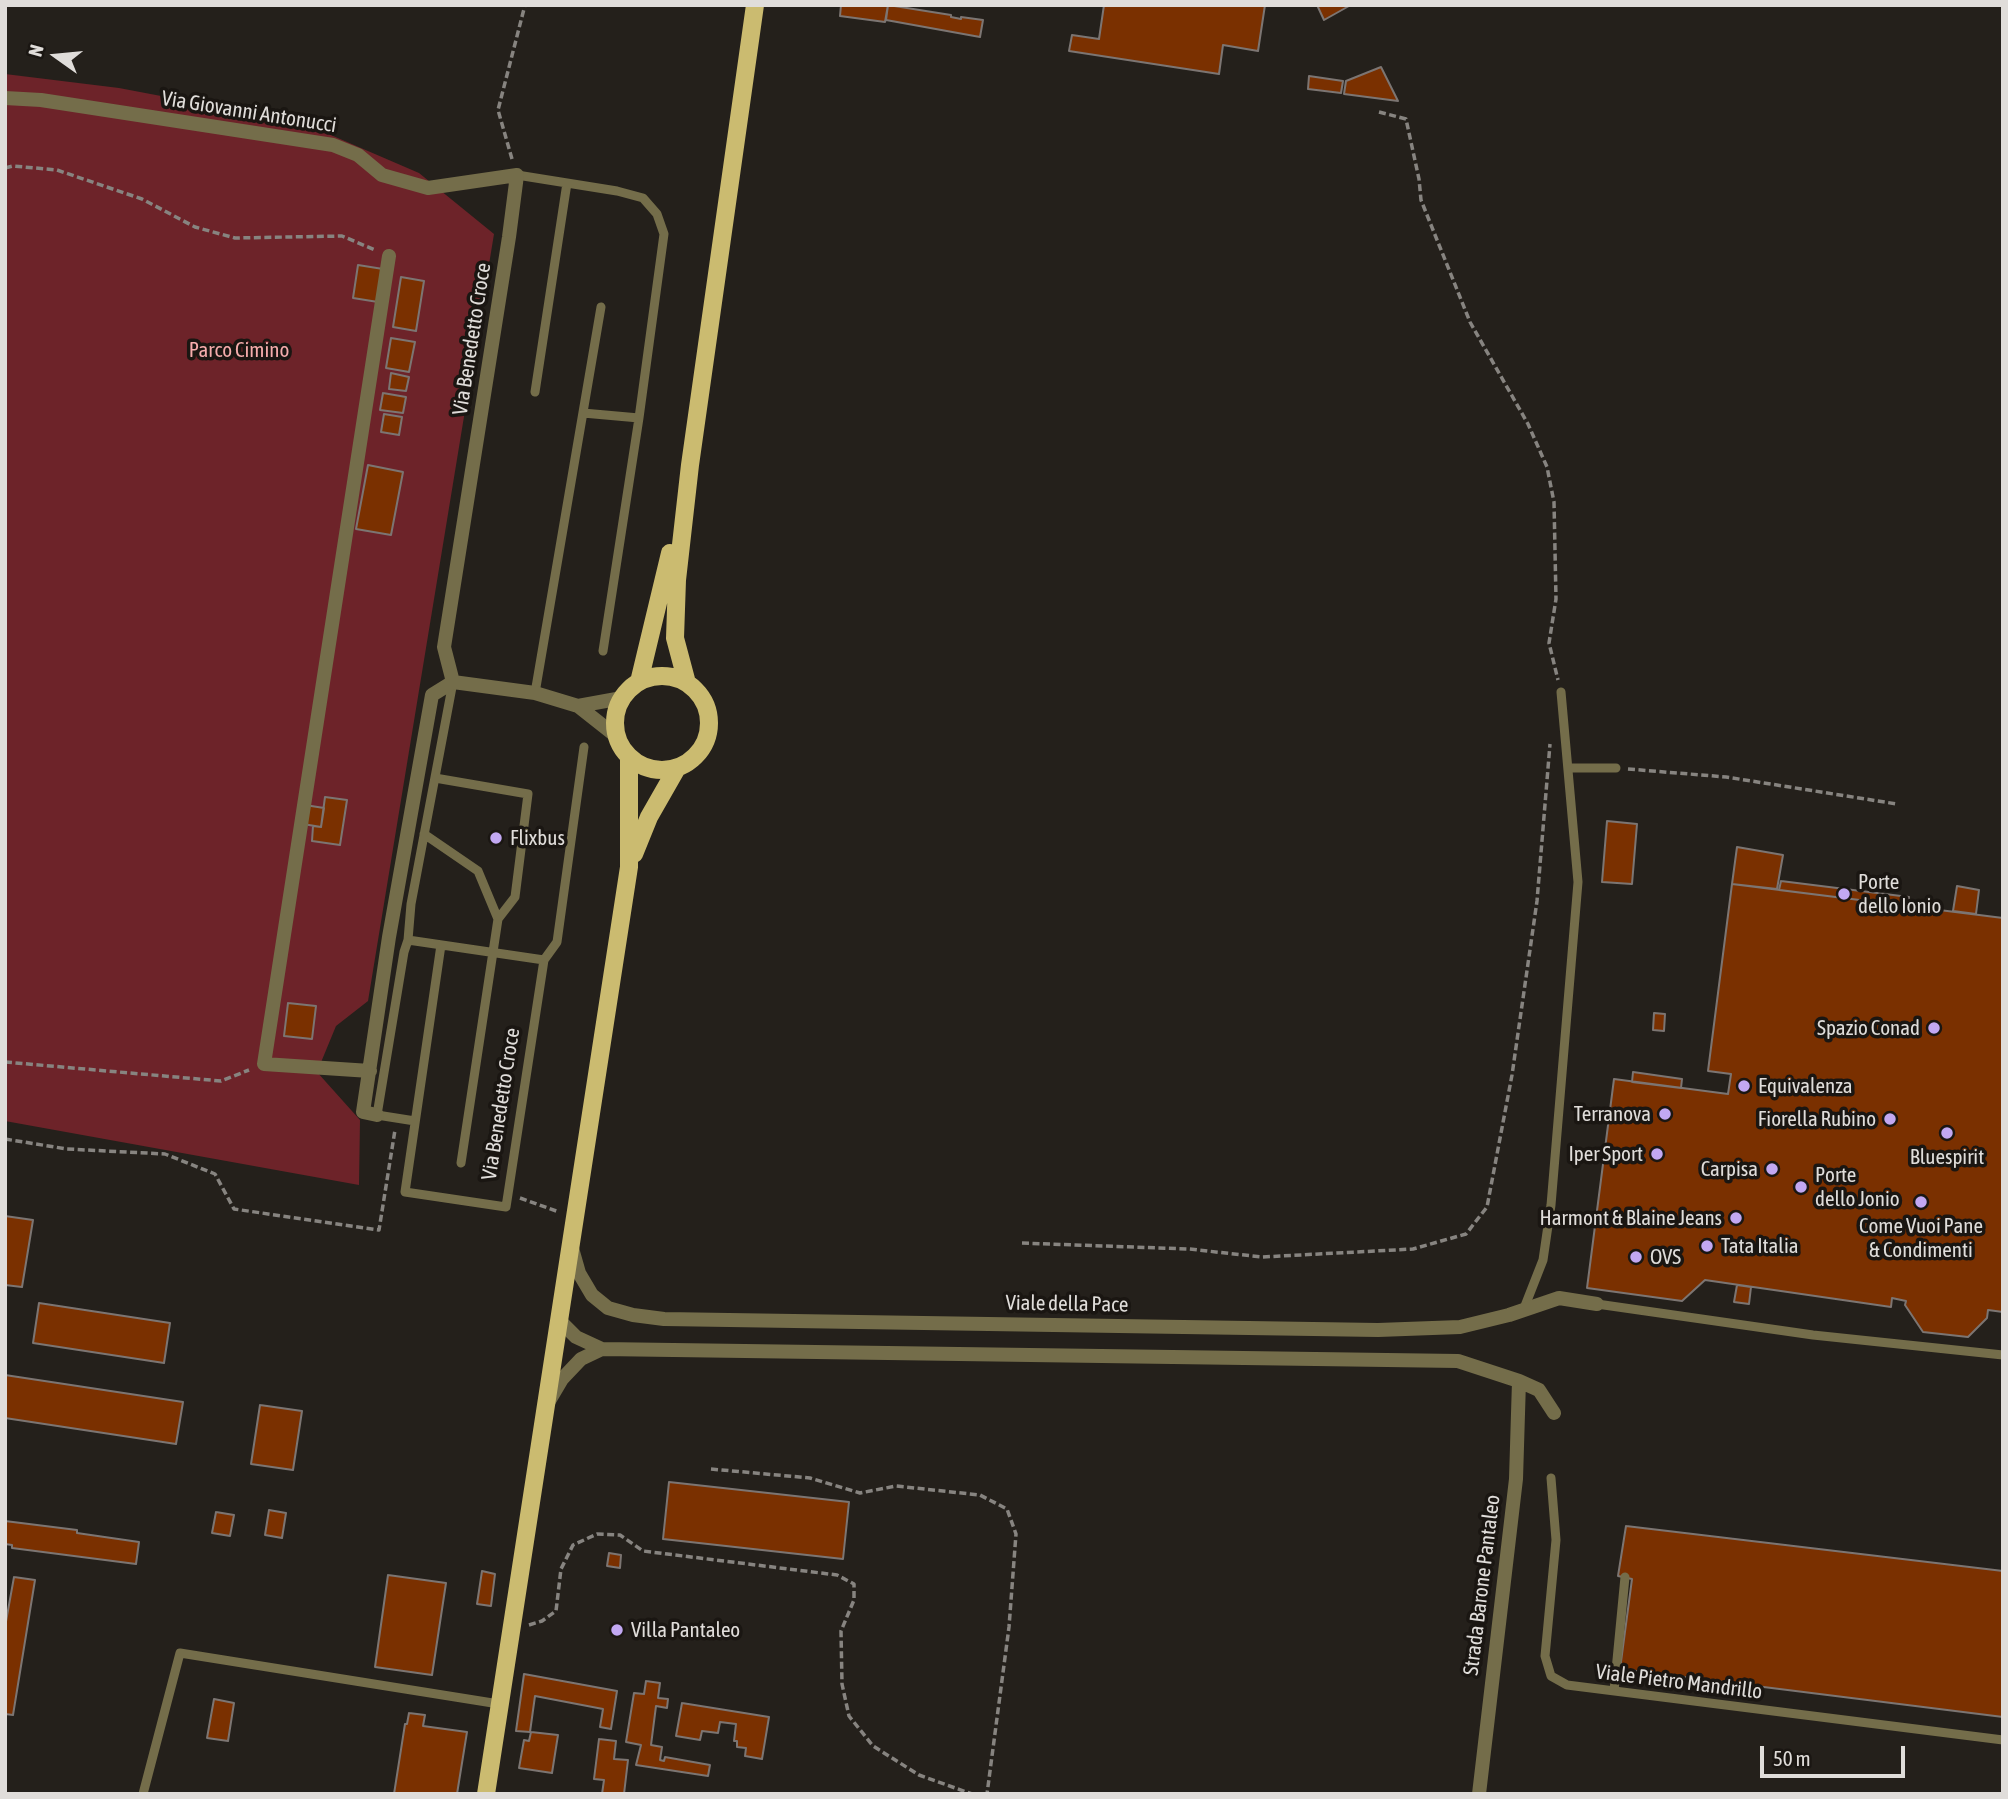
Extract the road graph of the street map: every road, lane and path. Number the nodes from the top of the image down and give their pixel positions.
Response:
1 (525, 5) edge
2 (755, 5) edge
3 (5, 98) edge
4 (1380, 112) dead end
5 (5, 168) edge
6 (517, 175) junction
7 (567, 183) junction
8 (389, 256) joint
9 (601, 307) dead end
10 (535, 392) dead end
11 (583, 413) junction
12 (639, 418) junction
13 (690, 465) junction
14 (603, 650) dead end
15 (453, 682) junction
16 (639, 682) junction
17 (687, 683) junction
18 (1558, 690) joint
19 (535, 694) junction
20 (622, 698) junction
21 (578, 706) junction
22 (616, 736) junction
23 (1551, 737) dead end
24 (584, 747) dead end
25 (629, 758) junction
26 (677, 768) junction
27 (1568, 768) junction
28 (1616, 768) joint
29 (435, 778) junction
30 (1896, 804) dead end
31 (424, 834) junction
32 (629, 867) junction
33 (498, 919) junction
34 (408, 940) junction
35 (441, 945) junction
36 (494, 952) junction
37 (544, 960) junction
38 (5, 1062) edge
39 (264, 1064) junction
40 (369, 1071) junction
41 (377, 1115) junction
42 (397, 1118) junction
43 (415, 1121) junction
44 (5, 1139) edge
45 (461, 1163) dead end
46 (508, 1193) junction
47 (575, 1217) junction
48 (1021, 1243) dead end
49 (571, 1244) junction
50 (1597, 1304) joint
51 (1523, 1311) junction
52 (559, 1320) junction
53 (602, 1349) junction
54 (2003, 1355) edge
55 (1520, 1381) junction
56 (545, 1409) junction
57 (1554, 1413) dead end
58 (710, 1469) dead end
59 (1552, 1478) dead end
60 (1625, 1577) dead end
61 (510, 1630) junction
62 (1615, 1691) junction
63 (499, 1704) junction
64 (2003, 1740) edge
65 (143, 1794) edge
66 (486, 1794) edge
67 (972, 1794) edge
68 (987, 1794) edge
69 (1479, 1794) edge

1 - 6 path
2 - 13 main road
3 - 6 street, Via Giovanni Antonucci
4 - 18 path
5 - 8 path
6 - 7 lane
6 - 15 street, Via Benedetto Croce
7 - 10 lane
7 - 12 lane
8 - 39 street
9 - 11 lane
11 - 12 lane
11 - 19 lane
12 - 14 lane
13 - 16 main road
13 - 17 main road
15 - 19 street
15 - 29 lane
15 - 40 street
16 - 17 main road
16 - 20 main road
17 - 26 main road
18 - 27 lane
19 - 21 street
20 - 21 street
20 - 22 main road
21 - 22 street
22 - 25 main road
23 - 48 path
24 - 37 lane, Via Benedetto Croce
25 - 26 main road
25 - 32 main road
26 - 32 main road
27 - 28 lane
27 - 51 lane
28 - 30 path
29 - 31 lane
29 - 33 lane
31 - 33 lane
31 - 34 lane
32 - 47 main road
33 - 36 lane
34 - 35 lane
34 - 41 lane
35 - 36 lane
35 - 43 lane, Via Benedetto Croce
36 - 37 lane
36 - 45 lane
37 - 46 lane, Via Benedetto Croce
38 - 39 path
39 - 40 street
40 - 41 street
41 - 42 lane
42 - 43 lane
42 - 44 path
43 - 46 lane, Via Benedetto Croce
46 - 47 path
47 - 49 main road
49 - 51 street, Viale della Pace
49 - 52 main road
50 - 51 street, Viale della Pace
50 - 54 lane
52 - 53 street
52 - 56 main road
53 - 55 street
53 - 56 street
55 - 57 street
55 - 69 street, Strada Barone Pantaleo
56 - 61 main road
58 - 68 path
59 - 62 lane, Viale Pietro Mandrillo
60 - 62 lane
61 - 63 main road
61 - 67 path
62 - 64 lane, Viale Pietro Mandrillo
63 - 65 lane
63 - 66 main road

